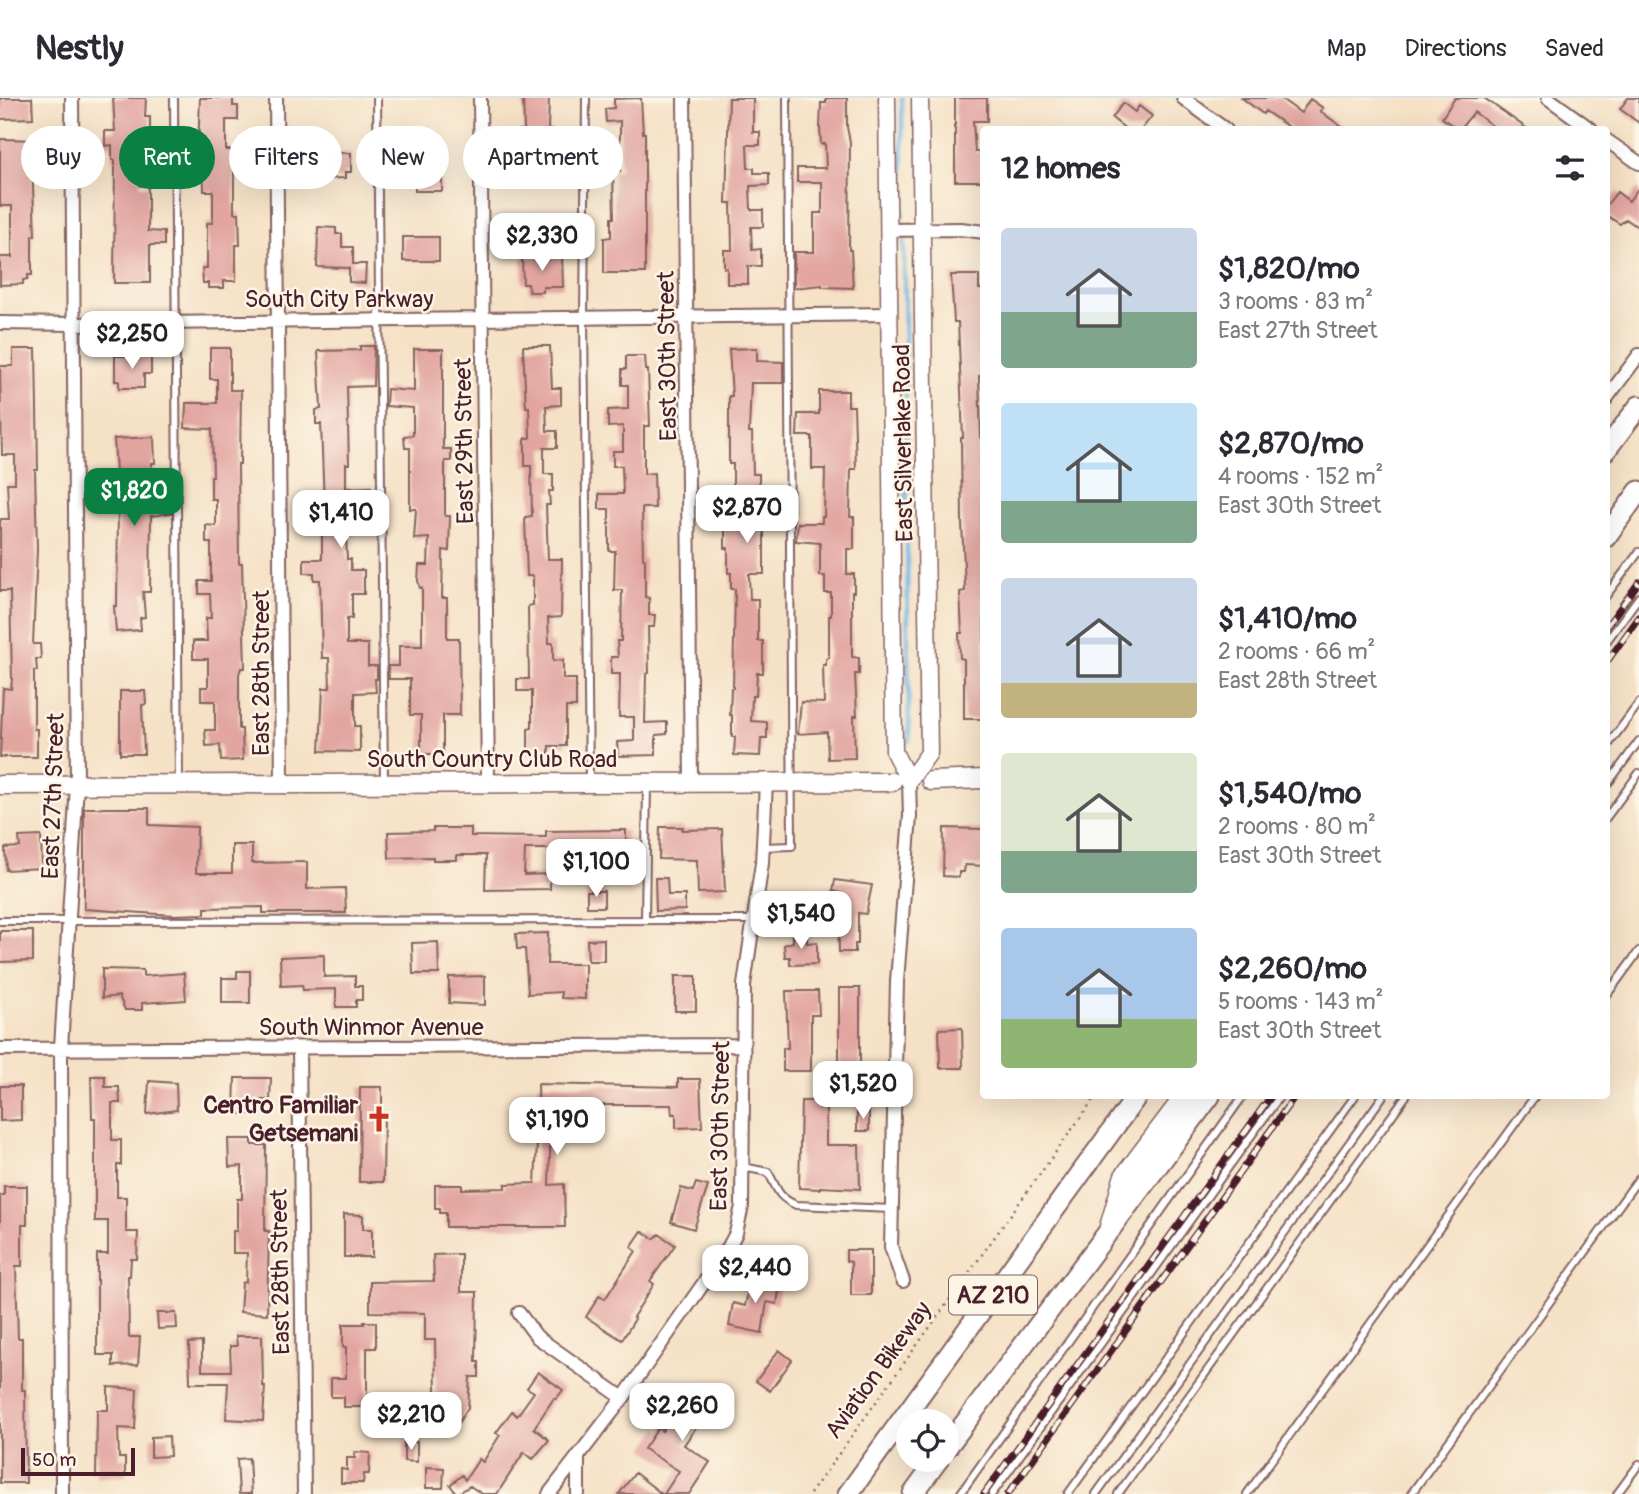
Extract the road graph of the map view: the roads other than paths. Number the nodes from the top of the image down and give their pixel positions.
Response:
1 (72, 98) edge
2 (174, 98) edge
3 (276, 98) edge
4 (377, 98) edge
5 (480, 98) edge
6 (586, 98) edge
7 (684, 98) edge
8 (788, 98) edge
9 (887, 98) edge
10 (920, 98) edge
11 (1183, 98) edge
12 (1548, 98) edge
13 (1221, 126) edge
14 (1586, 126) edge
15 (1610, 143) edge
16 (1639, 163) edge
17 (888, 230) junction
18 (923, 230) junction
19 (980, 232) edge
20 (889, 314) junction
21 (790, 315) junction
22 (687, 317) junction
23 (584, 318) junction
24 (380, 319) junction
25 (483, 319) junction
26 (277, 320) junction
27 (176, 322) junction
28 (0, 323) edge
29 (74, 324) junction
30 (1639, 355) edge
31 (1610, 394) edge
32 (1639, 406) edge
33 (1610, 445) edge
34 (1639, 491) edge
35 (1610, 531) edge
36 (1639, 552) edge
37 (1610, 591) edge
38 (1639, 597) edge
39 (1610, 637) edge
40 (1639, 703) edge
41 (1639, 741) edge
42 (1610, 743) edge
43 (1639, 773) edge
44 (980, 779) edge
45 (931, 781) joint
46 (1610, 781) edge
47 (589, 782) junction
48 (647, 782) junction
49 (691, 782) junction
50 (792, 782) junction
51 (901, 782) junction
52 (488, 783) junction
53 (766, 783) junction
54 (77, 784) junction
55 (384, 784) junction
56 (0, 785) edge
57 (179, 785) junction
58 (282, 785) junction
59 (1610, 813) edge
60 (762, 847) junction
61 (645, 920) junction
62 (754, 920) junction
63 (0, 921) edge
64 (69, 921) junction
65 (1639, 951) edge
66 (1610, 991) edge
67 (743, 1045) junction
68 (61, 1048) junction
69 (0, 1049) edge
70 (299, 1049) junction
71 (1135, 1099) edge
72 (1184, 1099) edge
73 (1208, 1099) edge
74 (1241, 1099) edge
75 (1278, 1099) edge
76 (1353, 1099) edge
77 (1381, 1099) edge
78 (1404, 1099) edge
79 (1533, 1099) edge
80 (743, 1167) junction
81 (1639, 1178) edge
82 (892, 1209) junction
83 (1110, 1229) junction
84 (903, 1280) dead end
85 (519, 1313) dead end
86 (623, 1398) junction
87 (959, 1431) edge
88 (579, 1454) junction
89 (1639, 1464) edge
90 (930, 1472) edge
91 (62, 1494) edge
92 (304, 1494) edge
93 (549, 1494) edge
94 (578, 1494) edge
95 (848, 1494) edge
96 (914, 1494) edge
97 (960, 1494) edge
98 (992, 1494) edge
99 (1068, 1494) edge
100 (1096, 1494) edge
101 (1118, 1494) edge
102 (1247, 1494) edge
103 (1412, 1494) edge
104 (1617, 1494) edge

1 - 29 street, East 27th Street
2 - 27 lane
3 - 26 street, East 28th Street
4 - 24 lane
5 - 25 street, East 29th Street
6 - 23 lane
7 - 22 street, East 30th Street
8 - 21 lane
9 - 17 street, East Silverlake Road
10 - 18 street, East Silverlake Road
11 - 13 street
12 - 14 street
15 - 16 street
17 - 18 street
17 - 20 street, East Silverlake Road
18 - 19 street
18 - 51 street, East Silverlake Road
20 - 21 street, South City Parkway
20 - 51 street, East Silverlake Road
21 - 22 street, South City Parkway
21 - 50 lane
22 - 23 street, South City Parkway
22 - 49 street, East 30th Street
23 - 25 street, South City Parkway
23 - 47 lane
24 - 25 street, South City Parkway
24 - 26 street, South City Parkway
24 - 55 lane
25 - 52 street, East 29th Street
26 - 27 street, South City Parkway
26 - 58 street, East 28th Street
27 - 29 street, South City Parkway
27 - 57 lane
28 - 29 street, South City Parkway
29 - 54 street, East 27th Street
30 - 31 street
32 - 33 main road
34 - 35 main road
36 - 37 lane
38 - 39 lane
40 - 42 lane
41 - 46 lane
43 - 59 lane
44 - 45 main road, South Country Club Road
45 - 51 street, South Country Club Road
47 - 48 main road, South Country Club Road
47 - 52 main road, South Country Club Road
48 - 49 main road, South Country Club Road
48 - 61 lane
49 - 53 main road, South Country Club Road
50 - 51 main road, South Country Club Road
50 - 53 main road, South Country Club Road
50 - 60 lane
51 - 82 street, East Silverlake Road
52 - 55 main road, South Country Club Road
53 - 60 street, East 30th Street
54 - 56 main road, South Country Club Road
54 - 57 main road, South Country Club Road
54 - 64 street, East 27th Street
55 - 58 main road, South Country Club Road
57 - 58 main road, South Country Club Road
60 - 62 street, East 30th Street
61 - 62 lane
61 - 64 lane
62 - 67 street, East 30th Street
63 - 64 lane
64 - 68 street, East 27th Street
65 - 66 lane
67 - 70 street, South Winmor Avenue
67 - 80 street, East 30th Street
68 - 69 street, South Winmor Avenue
68 - 70 street, South Winmor Avenue
68 - 91 street, East 27th Street
70 - 92 street, East 28th Street
71 - 95 main road, AZ 210
72 - 83 highway
73 - 83 main road, AZ 210
74 - 97 lane
75 - 98 lane
76 - 99 lane
77 - 100 lane
78 - 101 lane
79 - 102 lane
80 - 82 lane
80 - 86 street, East 30th Street
81 - 103 lane
82 - 84 street, East Silverlake Road
83 - 87 main road, AZ 210
85 - 86 street
86 - 88 street, East 30th Street
88 - 93 street, East 30th Street
88 - 94 street
89 - 104 lane
90 - 96 main road

